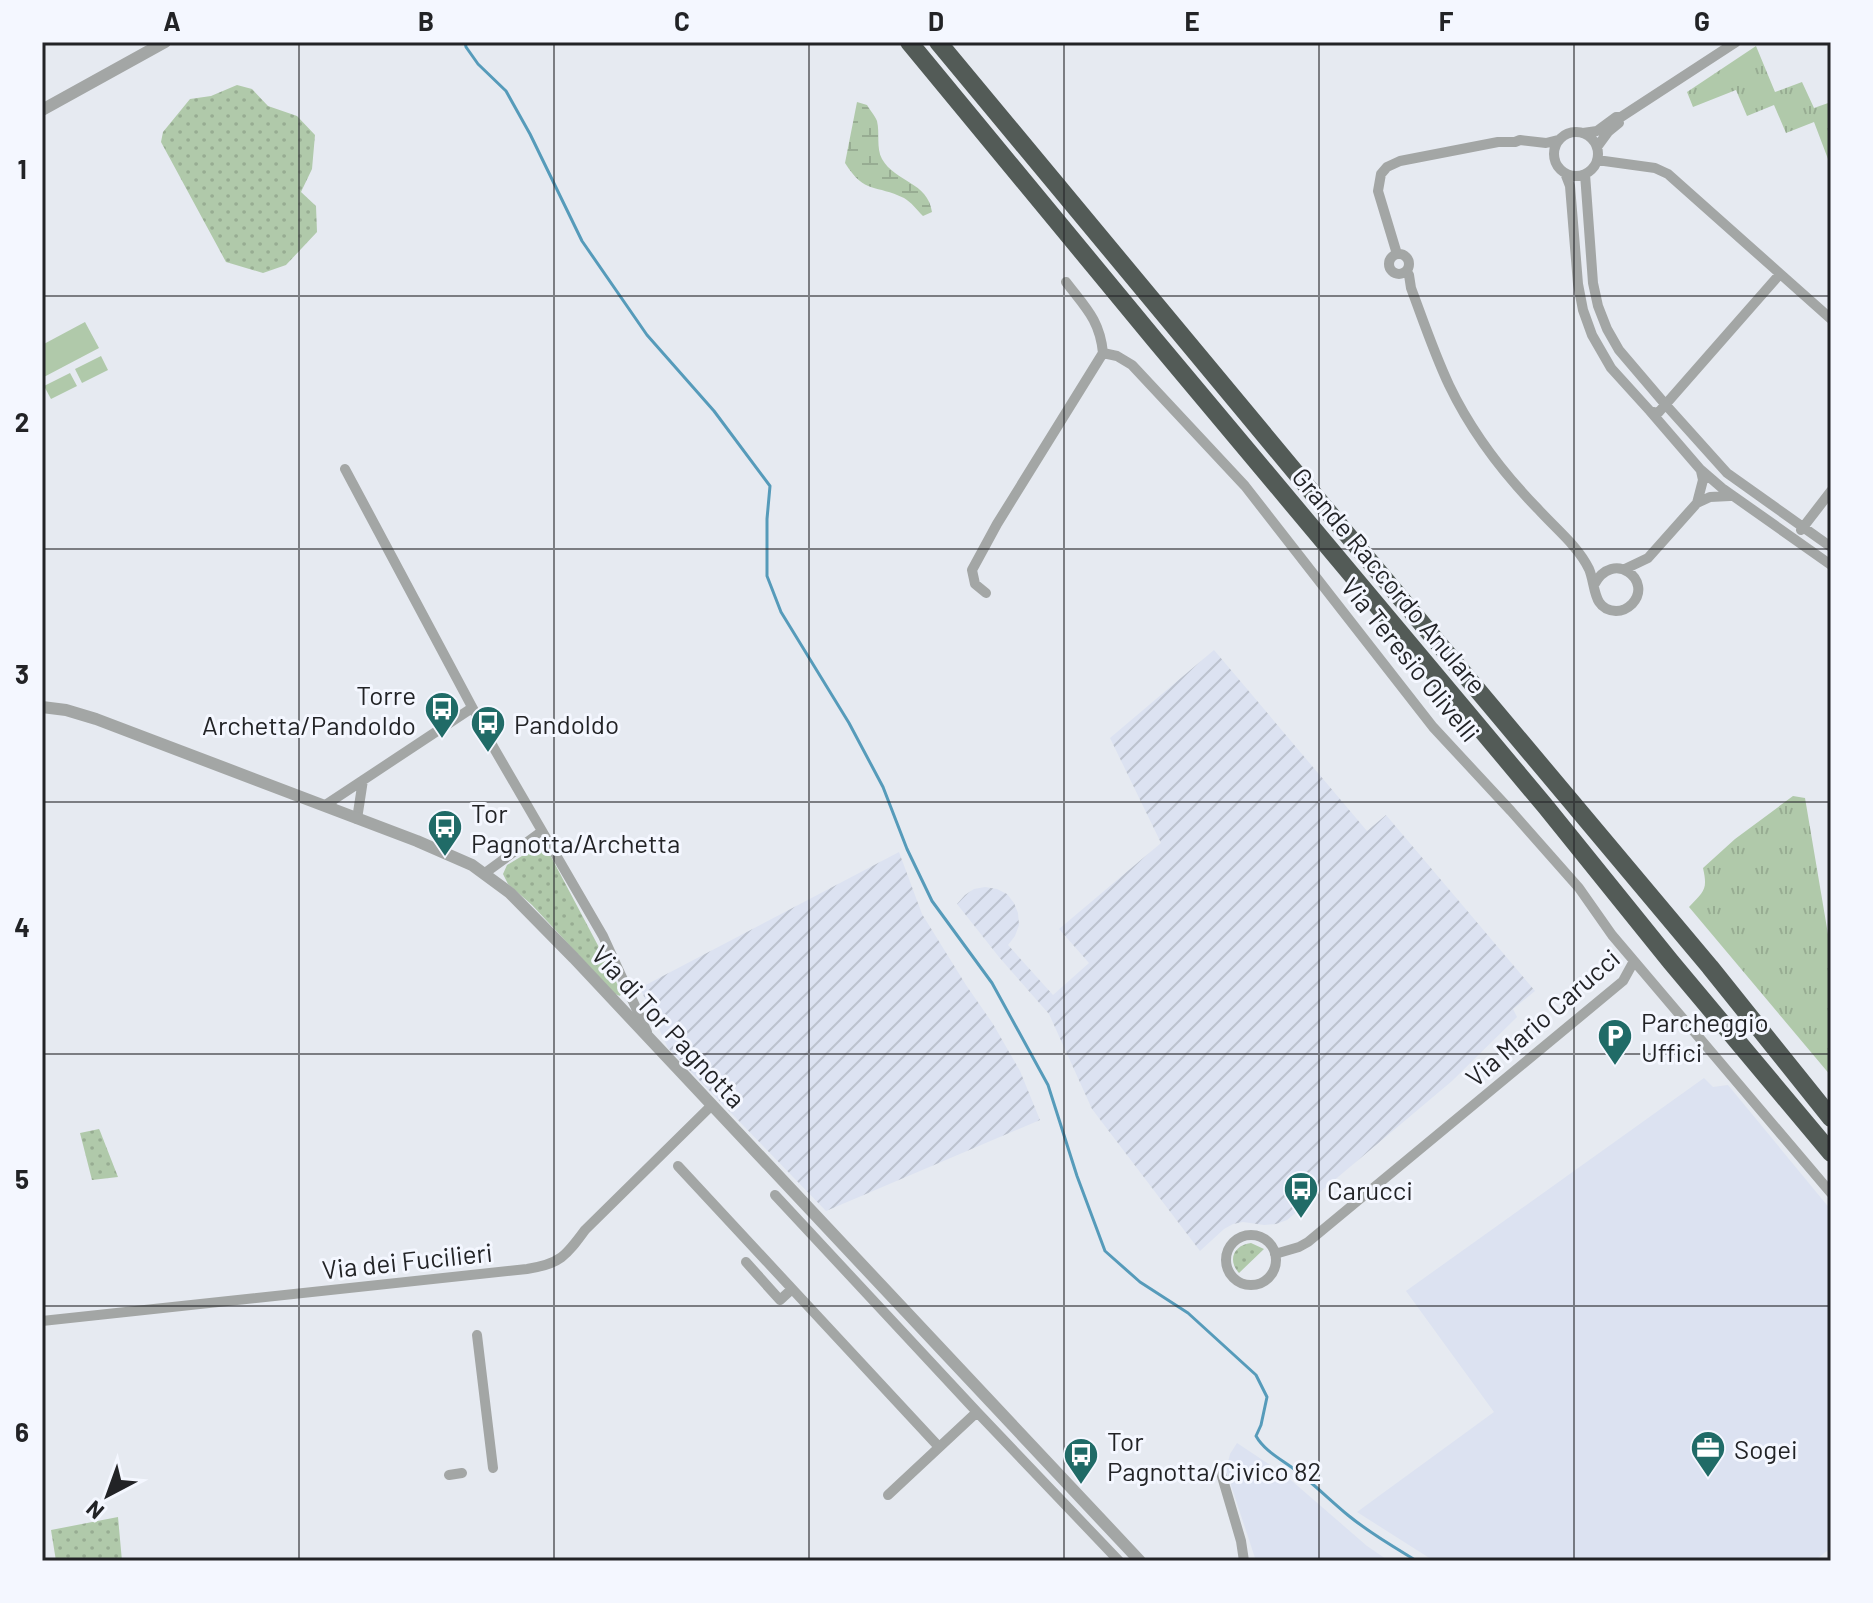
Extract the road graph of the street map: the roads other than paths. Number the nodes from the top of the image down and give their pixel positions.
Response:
1 (165, 42) edge
2 (909, 42) edge
3 (938, 42) edge
4 (1736, 42) edge
5 (42, 110) edge
6 (1621, 117) junction
7 (1583, 133) junction
8 (1558, 140) junction
9 (1515, 142) junction
10 (1597, 147) junction
11 (1597, 160) junction
12 (1555, 161) junction
13 (1565, 173) junction
14 (1585, 174) junction
15 (1397, 254) junction
16 (1404, 273) junction
17 (1780, 274) junction
18 (1066, 282) dead end
19 (1831, 319) edge
20 (1103, 353) junction
21 (1665, 404) junction
22 (1650, 411) junction
23 (345, 469) dead end
24 (1700, 469) junction
25 (1831, 491) edge
26 (1732, 496) junction
27 (1697, 503) junction
28 (1803, 528) junction
29 (1788, 536) junction
30 (1831, 547) edge
31 (1583, 557) junction
32 (1648, 558) junction
33 (1831, 565) edge
34 (1610, 569) junction
35 (1625, 569) junction
36 (1637, 583) junction
37 (1594, 585) junction
38 (986, 593) dead end
39 (42, 707) edge
40 (472, 708) junction
41 (363, 780) junction
42 (324, 806) junction
43 (357, 819) junction
44 (541, 832) junction
45 (485, 873) junction
46 (1634, 961) junction
47 (651, 1041) junction
48 (712, 1105) junction
49 (1831, 1118) edge
50 (1831, 1153) edge
51 (678, 1166) dead end
52 (1831, 1193) edge
53 (775, 1195) dead end
54 (1275, 1254) junction
55 (746, 1262) dead end
56 (792, 1289) junction
57 (42, 1321) edge
58 (477, 1335) dead end
59 (977, 1412) junction
60 (939, 1447) junction
61 (493, 1468) dead end
62 (462, 1473) dead end
63 (1221, 1473) dead end
64 (449, 1475) dead end
65 (888, 1495) dead end
66 (1119, 1561) edge
67 (1140, 1561) edge
68 (1244, 1561) edge

1 - 5 street
2 - 50 highway, Grande Raccordo Anulare
3 - 49 highway, Grande Raccordo Anulare
4 - 6 street
6 - 7 street
6 - 10 street
7 - 8 street
7 - 10 street
8 - 9 street
8 - 12 street
9 - 12 street
9 - 15 street
10 - 11 street
11 - 14 street
11 - 17 street
12 - 13 street
13 - 14 street
13 - 22 street
14 - 21 street
15 - 16 street
15 - 16 street
16 - 31 street
17 - 19 street
17 - 21 street
18 - 20 street
20 - 38 street
20 - 46 street, Via Teresio Olivelli
21 - 22 street
21 - 28 street
22 - 24 street
23 - 40 street
24 - 26 street
24 - 27 street
25 - 28 street
26 - 27 street
26 - 29 street
27 - 32 street
28 - 29 street
28 - 30 street
29 - 33 street
31 - 34 street
31 - 37 street
32 - 35 street
32 - 36 street
34 - 35 street
34 - 37 street
35 - 36 street
36 - 37 street
39 - 42 street, Via di Tor Pagnotta
40 - 41 street
40 - 44 street
41 - 42 street
41 - 43 street
42 - 43 street, Via di Tor Pagnotta
43 - 45 street, Via di Tor Pagnotta
44 - 45 street
44 - 47 street
45 - 47 street, Via di Tor Pagnotta
46 - 52 street, Via Mario Carucci
46 - 54 street, Via Mario Carucci
47 - 48 street, Via di Tor Pagnotta
48 - 57 street, Via dei Fucilieri
48 - 67 street, Via di Tor Pagnotta
51 - 56 street
53 - 59 street
54 - 54 street
55 - 56 street
56 - 60 street
58 - 61 street
59 - 60 street
59 - 66 street
60 - 65 street
62 - 64 street
63 - 68 street

